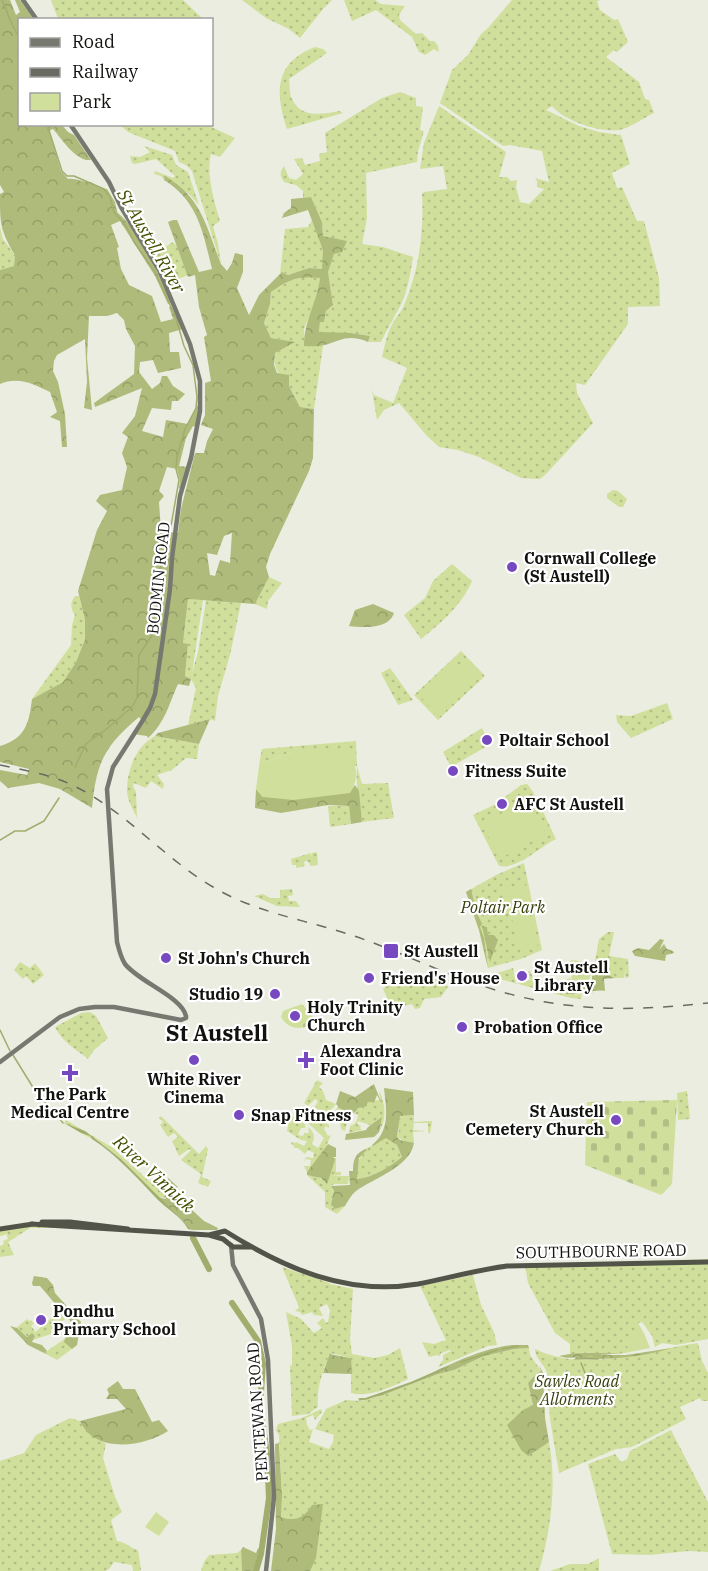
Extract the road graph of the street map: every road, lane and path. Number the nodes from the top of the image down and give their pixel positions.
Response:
1 (23, 0) edge
2 (36, 18) edge
3 (71, 126) edge
4 (0, 1062) edge
5 (31, 1224) junction
6 (89, 1226) junction
7 (0, 1229) edge
8 (221, 1237) junction
9 (235, 1243) junction
10 (708, 1262) edge
11 (266, 1571) edge

1 - 2 main road
3 - 4 main road, BODMIN ROAD
5 - 6 highway
5 - 6 highway
5 - 7 highway
6 - 8 highway
8 - 9 highway
8 - 9 highway
9 - 10 highway, SOUTHBOURNE ROAD
9 - 11 main road, PENTEWAN ROAD

